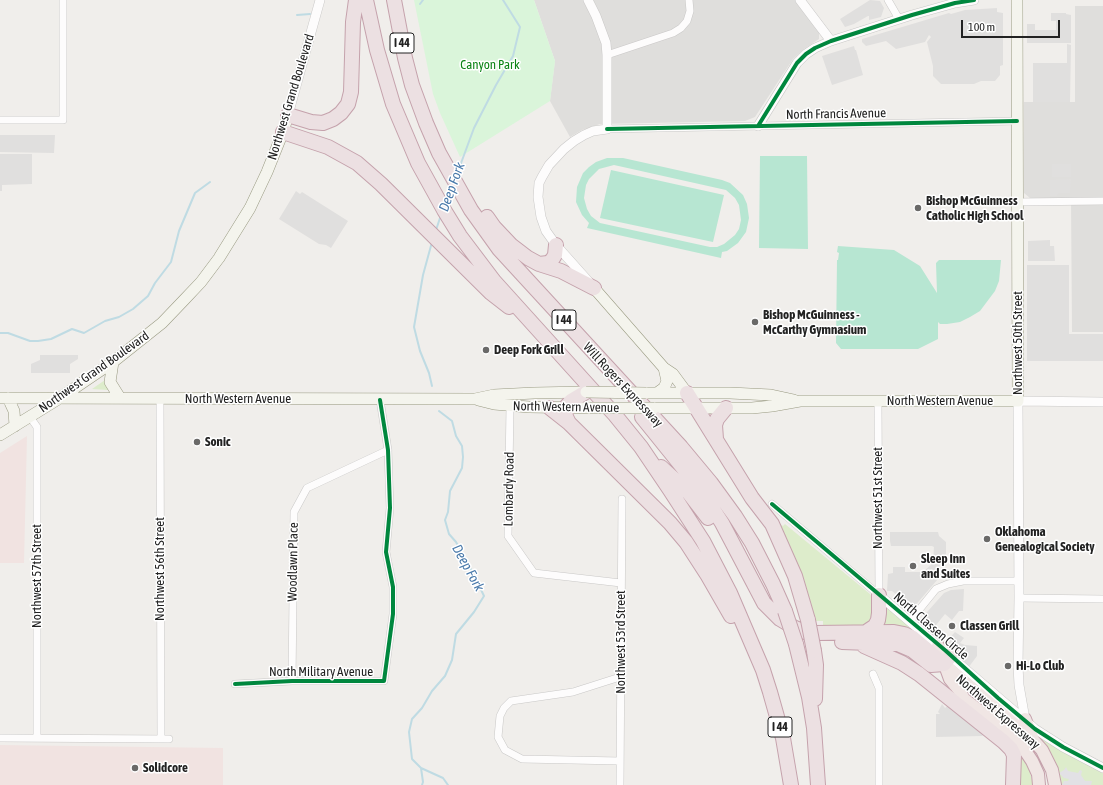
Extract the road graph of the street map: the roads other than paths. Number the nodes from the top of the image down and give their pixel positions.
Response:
1 (62, 0) edge
2 (320, 0) edge
3 (356, 0) edge
4 (366, 0) edge
5 (394, 0) edge
6 (588, 0) edge
7 (689, 0) edge
8 (800, 0) edge
9 (888, 0) edge
10 (974, 0) edge
11 (1017, 0) edge
12 (899, 19) junction
13 (831, 41) junction
14 (607, 55) junction
15 (288, 115) junction
16 (0, 120) edge
17 (1017, 120) junction
18 (758, 126) junction
19 (607, 129) junction
20 (283, 132) junction
21 (1103, 201) edge
22 (1017, 202) junction
23 (475, 208) junction
24 (556, 245) junction
25 (539, 264) junction
26 (594, 288) junction
27 (540, 331) junction
28 (113, 362) junction
29 (603, 363) junction
30 (668, 371) junction
31 (652, 393) junction
32 (672, 393) junction
33 (687, 393) junction
34 (580, 394) junction
35 (4, 398) edge
36 (60, 398) junction
37 (120, 398) junction
38 (160, 399) junction
39 (476, 399) junction
40 (380, 400) junction
41 (800, 401) junction
42 (878, 401) junction
43 (1018, 401) junction
44 (1103, 402) edge
45 (510, 406) junction
46 (658, 407) junction
47 (550, 408) junction
48 (565, 408) junction
49 (697, 408) junction
50 (726, 408) junction
51 (30, 417) junction
52 (569, 424) junction
53 (15, 426) junction
54 (0, 435) edge
55 (716, 439) junction
56 (641, 447) junction
57 (388, 450) junction
58 (622, 499) dead end
59 (772, 504) dead end
60 (1019, 581) junction
61 (621, 583) junction
62 (879, 595) junction
63 (1019, 598) junction
64 (1103, 599) edge
65 (910, 622) junction
66 (866, 632) junction
67 (850, 642) junction
68 (888, 644) junction
69 (938, 646) joint
70 (947, 660) junction
71 (763, 670) junction
72 (873, 674) dead end
73 (620, 677) junction
74 (292, 681) junction
75 (235, 684) dead end
76 (1019, 685) junction
77 (998, 698) junction
78 (964, 699) junction
79 (1025, 719) junction
80 (814, 728) junction
81 (0, 738) edge
82 (37, 738) junction
83 (160, 739) junction
84 (169, 739) dead end
85 (1033, 740) junction
86 (620, 761) junction
87 (1103, 768) edge
88 (620, 785) edge
89 (791, 785) edge
90 (818, 785) edge
91 (879, 785) edge
92 (1013, 785) edge
93 (1039, 785) edge
94 (1055, 785) edge

1 - 16 street
2 - 15 street, Northwest Grand Boulevard
3 - 15 highway
4 - 27 highway, Will Rogers Expressway / I 44
5 - 23 highway, Will Rogers Expressway / I 44
6 - 14 street
7 - 14 street
8 - 13 street
9 - 12 street
10 - 12 street
11 - 17 main road, Northwest 50th Street
12 - 13 street
13 - 18 street
14 - 19 street
15 - 20 main road, Northwest Grand Boulevard
17 - 18 street, North Francis Avenue
17 - 22 main road, Northwest 50th Street
18 - 19 street, North Francis Avenue
19 - 24 street
20 - 27 highway
20 - 28 main road, Northwest Grand Boulevard
21 - 22 street
22 - 43 main road, Northwest 50th Street
23 - 25 highway
23 - 29 highway, Will Rogers Expressway / I 44
24 - 25 highway
24 - 26 street
25 - 26 highway
26 - 30 main road
27 - 56 highway, Will Rogers Expressway / I 44
28 - 36 main road, Northwest Grand Boulevard
28 - 37 main road
29 - 66 highway
29 - 80 highway, Will Rogers Expressway / I 44, bridge
30 - 31 main road
30 - 32 main road
30 - 33 main road
31 - 32 main road, North Western Avenue
31 - 34 main road, North Western Avenue, bridge
32 - 33 main road, North Western Avenue
32 - 46 main road
33 - 41 main road, North Western Avenue
33 - 49 highway
34 - 39 main road, North Western Avenue
34 - 48 highway
35 - 36 main road, North Western Avenue
35 - 53 main road
36 - 37 main road, North Western Avenue
36 - 51 main road, Northwest Grand Boulevard
37 - 38 main road, North Western Avenue
38 - 40 main road, North Western Avenue
38 - 83 street, Northwest 56th Street
39 - 40 main road, North Western Avenue
39 - 45 main road, North Western Avenue
40 - 57 street
41 - 42 main road, North Western Avenue
41 - 50 main road, North Western Avenue
42 - 43 main road, North Western Avenue
42 - 62 street, Northwest 51st Street
43 - 44 street, North Western Avenue
43 - 60 street, Northwest 50th Street
45 - 47 main road, North Western Avenue
45 - 61 street, Lombardy Road
46 - 48 main road, North Western Avenue, bridge
46 - 49 main road, North Western Avenue
47 - 48 main road, North Western Avenue
47 - 52 highway
48 - 52 highway
49 - 50 main road, North Western Avenue
49 - 55 highway
50 - 55 highway
51 - 53 main road, Northwest Grand Boulevard
51 - 82 street, Northwest 57th Street
52 - 71 highway
53 - 54 main road, Northwest Grand Boulevard
55 - 80 highway, bridge
56 - 67 highway
56 - 71 highway, Will Rogers Expressway / I 44
57 - 74 street, Woodlawn Place
57 - 74 street, North Military Avenue
58 - 61 street, Northwest 53rd Street
59 - 62 street, North Classen Circle
60 - 63 street, Northwest 50th Street
60 - 65 street
61 - 73 street, Northwest 53rd Street
62 - 65 street, North Classen Circle
62 - 66 highway
63 - 64 street
63 - 76 street, Northwest 50th Street
65 - 69 street, North Classen Circle
66 - 70 highway
67 - 68 highway
67 - 92 highway
68 - 70 highway
68 - 78 highway
69 - 70 highway, Northwest Expressway
70 - 77 street, North Classen Circle
70 - 78 highway, Northwest Expressway
70 - 85 highway, Northwest Expressway
71 - 89 highway, Will Rogers Expressway / I 44
72 - 91 street
73 - 86 street, Northwest 53rd Street
73 - 86 street
74 - 75 street, North Military Avenue
76 - 77 street, Northwest 50th Street
76 - 79 street, Northwest 50th Street
77 - 79 street, North Classen Circle
78 - 93 highway, Northwest Expressway
79 - 85 highway
79 - 87 street, North Classen Circle
80 - 90 highway, Will Rogers Expressway / I 44
81 - 82 street
82 - 83 street
83 - 84 street
85 - 94 highway, Northwest Expressway
86 - 88 street, Northwest 53rd Street

